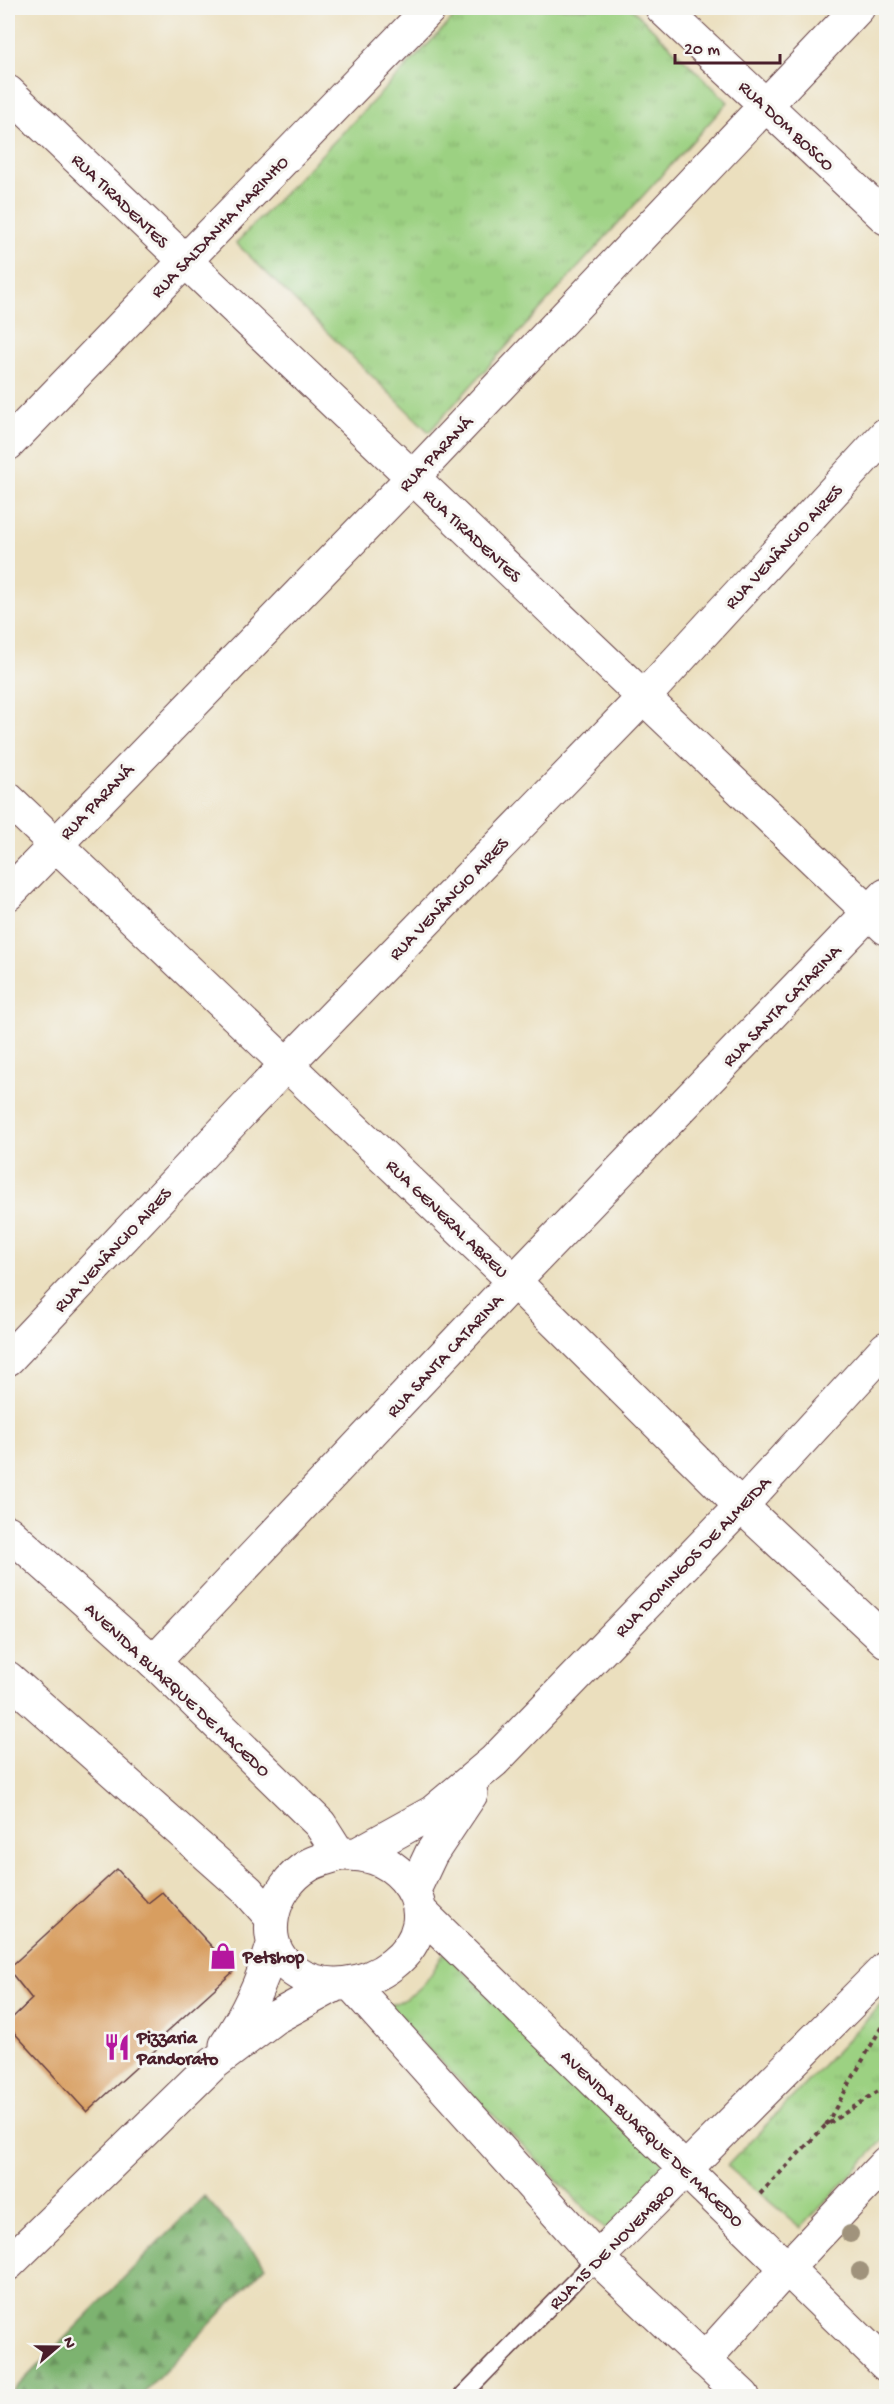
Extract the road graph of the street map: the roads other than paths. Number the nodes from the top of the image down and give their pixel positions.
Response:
1 (430, 8) edge
2 (662, 8) edge
3 (858, 8) edge
4 (8, 92) edge
5 (764, 105) junction
6 (886, 218) edge
7 (185, 262) junction
8 (886, 434) edge
9 (8, 444) edge
10 (412, 478) junction
11 (644, 697) junction
12 (8, 799) edge
13 (54, 843) junction
14 (8, 894) edge
15 (881, 912) edge
16 (287, 1064) junction
17 (514, 1281) junction
18 (886, 1348) edge
19 (8, 1359) edge
20 (741, 1506) junction
21 (8, 1532) edge
22 (886, 1641) edge
23 (154, 1662) junction
24 (8, 1678) edge
25 (494, 1761) junction
26 (348, 1854) junction
27 (417, 1900) junction
28 (272, 1931) junction
29 (886, 1968) edge
30 (342, 1985) junction
31 (213, 2064) junction
32 (886, 2163) edge
33 (686, 2172) junction
34 (597, 2258) junction
35 (8, 2264) edge
36 (787, 2268) junction
37 (704, 2360) junction
38 (886, 2365) edge
39 (462, 2397) edge
40 (743, 2397) edge

1 - 7 street, RUA SALDANHA MARINHO
2 - 5 street, RUA DOM BOSCO
3 - 5 street, RUA PARANÁ
4 - 7 street, RUA TIRADENTES
5 - 6 street, RUA DOM BOSCO
5 - 10 street, RUA PARANÁ
7 - 9 street, RUA SALDANHA MARINHO
7 - 10 street, RUA TIRADENTES
8 - 11 street, RUA VENÂNCIO AIRES
10 - 11 street, RUA TIRADENTES
10 - 13 street, RUA PARANÁ
11 - 15 street, RUA TIRADENTES
11 - 16 street, RUA VENÂNCIO AIRES
12 - 13 street, RUA GENERAL ABREU
13 - 14 street, RUA PARANÁ
13 - 16 street, RUA GENERAL ABREU
15 - 17 street, RUA SANTA CATARINA
16 - 17 street, RUA GENERAL ABREU
16 - 19 street, RUA VENÂNCIO AIRES
17 - 20 street, RUA GENERAL ABREU
17 - 23 street, RUA SANTA CATARINA
18 - 20 street, RUA DOMINGOS DE ALMEIDA
20 - 22 street, RUA GENERAL ABREU
20 - 25 street, RUA DOMINGOS DE ALMEIDA
21 - 23 street, AVENIDA BUARQUE DE MACEDO
23 - 26 street, AVENIDA BUARQUE DE MACEDO
24 - 28 street
25 - 26 street, RUA DOMINGOS DE ALMEIDA
25 - 27 street, RUA DOMINGOS DE ALMEIDA
26 - 27 street
26 - 28 street
27 - 30 street
27 - 33 street, AVENIDA BUARQUE DE MACEDO
28 - 30 street
28 - 31 street
29 - 33 street, RUA 15 DE NOVEMBRO
30 - 31 street
30 - 34 street
31 - 35 street
32 - 36 street
33 - 34 street, RUA 15 DE NOVEMBRO
33 - 36 street, AVENIDA BUARQUE DE MACEDO
34 - 37 street
34 - 39 lane, RUA 15 DE NOVEMBRO
36 - 37 street
36 - 38 street, AVENIDA BUARQUE DE MACEDO
37 - 40 street

